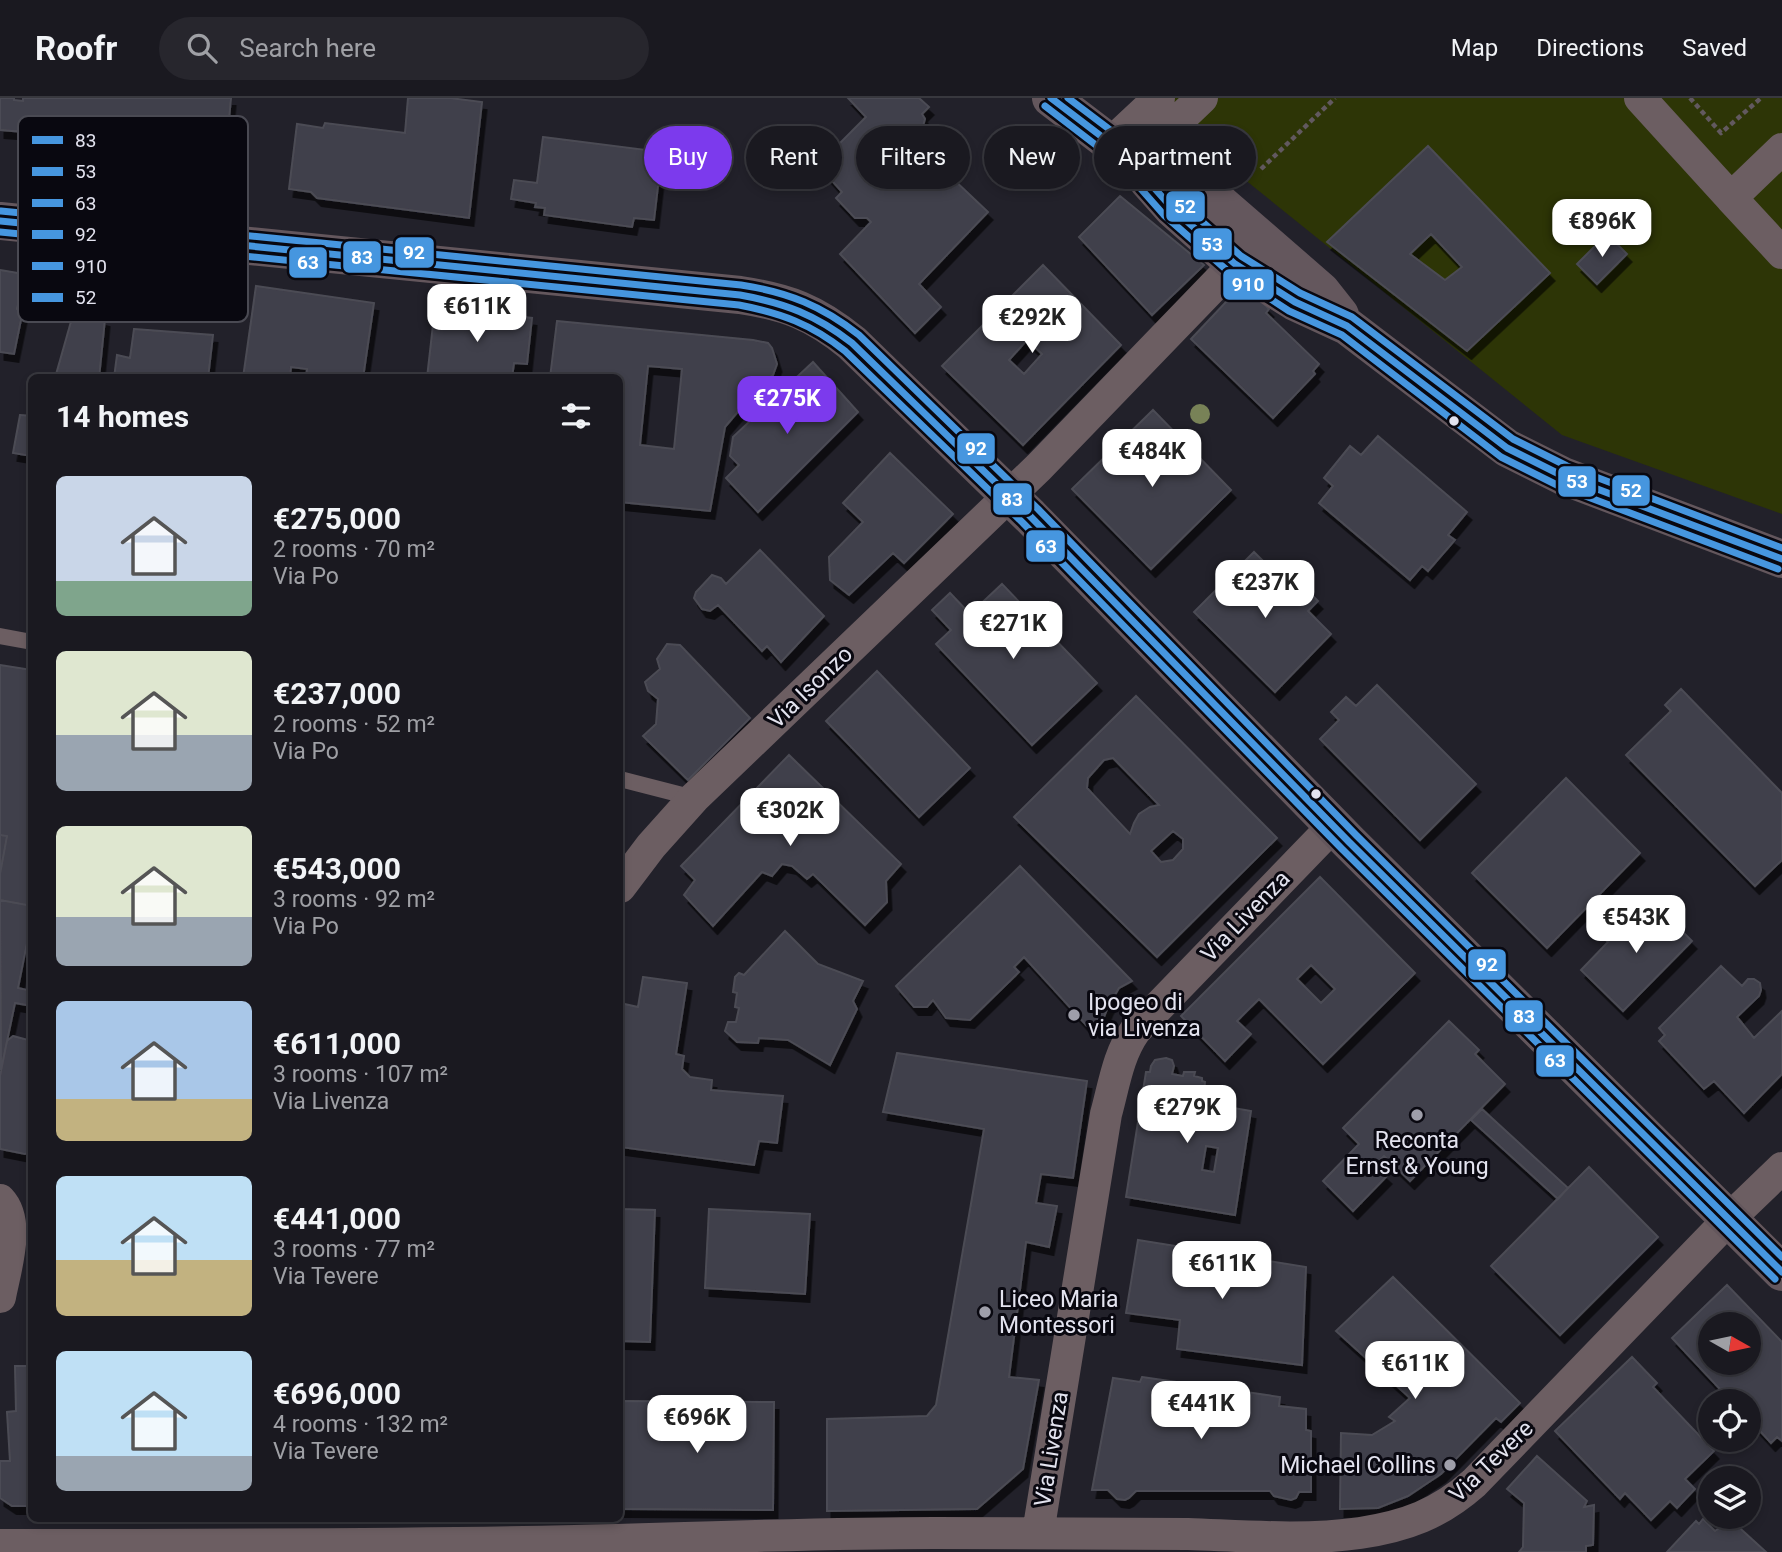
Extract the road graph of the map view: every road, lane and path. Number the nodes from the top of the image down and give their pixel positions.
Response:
1 (1051, 98) edge
2 (1159, 98) edge
3 (1202, 98) edge
4 (1335, 98) edge
5 (1640, 98) edge
6 (1690, 98) edge
7 (1761, 98) edge
8 (1141, 126) edge
9 (1162, 126) edge
10 (1094, 131) edge
11 (1782, 149) edge
12 (1261, 169) dead end
13 (1155, 189) edge
14 (1202, 189) edge
15 (1731, 198) junction
16 (0, 222) edge
17 (18, 224) edge
18 (248, 246) edge
19 (1782, 253) edge
20 (1235, 264) junction
21 (1321, 291) junction
22 (1348, 326) junction
23 (1010, 495) junction
24 (1782, 559) edge
25 (0, 636) edge
26 (28, 641) edge
27 (623, 780) edge
28 (694, 798) junction
29 (1334, 825) junction
30 (623, 883) edge
31 (1782, 1168) edge
32 (0, 1200) edge
33 (1728, 1220) junction
34 (1782, 1272) edge
35 (0, 1297) edge
36 (1038, 1533) junction
37 (561, 1538) edge
38 (0, 1545) edge
39 (328, 1549) edge

1 - 10 street
2 - 8 street
3 - 9 street
4 - 12 path
5 - 15 street
6 - 7 path
11 - 15 street
13 - 20 street
14 - 21 street
15 - 19 street
16 - 17 street
18 - 23 street
20 - 21 street
20 - 22 street
20 - 23 street, Via Isonzo
21 - 22 street
22 - 24 street
23 - 28 street, Via Isonzo
23 - 29 street
25 - 26 lane
27 - 28 lane
28 - 30 street, Via Isonzo
29 - 33 street
29 - 36 street, Via Livenza
31 - 33 street, Via Tevere
32 - 35 street
33 - 34 street
33 - 36 street, Via Tevere
36 - 37 street, Via Tevere
37 - 39 street, Via Tevere
38 - 39 street, Via Tevere

